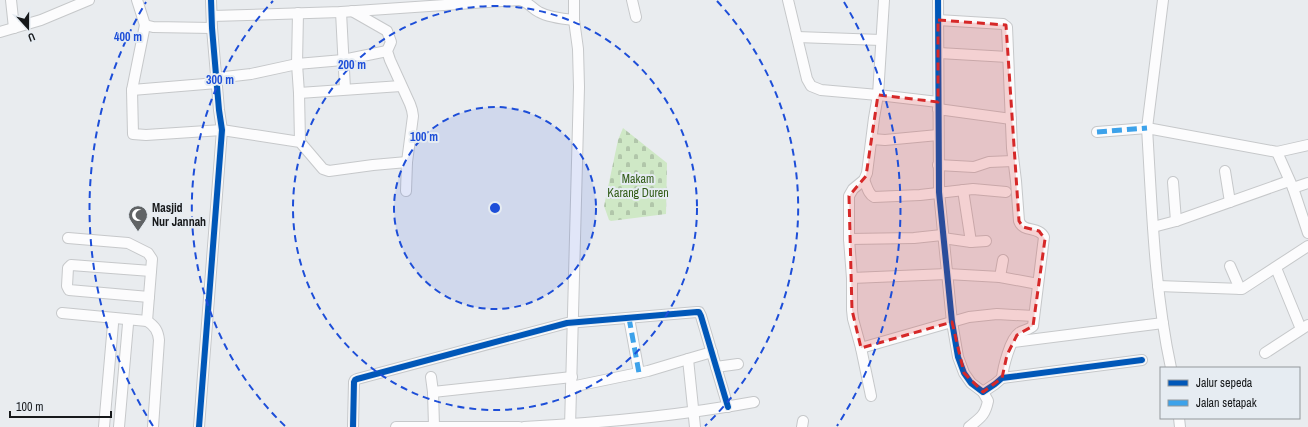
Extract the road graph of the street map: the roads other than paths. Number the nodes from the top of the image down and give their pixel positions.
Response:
1 (11, 0) edge
2 (89, 0) edge
3 (137, 0) edge
4 (211, 0) edge
5 (519, 0) edge
6 (574, 0) edge
7 (632, 0) edge
8 (788, 0) edge
9 (884, 0) edge
10 (938, 0) edge
11 (1163, 0) edge
12 (351, 11) junction
13 (340, 12) junction
14 (298, 13) junction
15 (212, 16) junction
16 (636, 17) dead end
17 (574, 20) junction
18 (938, 20) junction
19 (145, 25) junction
20 (14, 28) junction
21 (212, 28) junction
22 (0, 32) edge
23 (796, 37) junction
24 (881, 40) junction
25 (387, 51) junction
26 (939, 53) junction
27 (1008, 57) junction
28 (343, 60) junction
29 (297, 64) junction
30 (216, 80) junction
31 (401, 86) junction
32 (345, 89) junction
33 (132, 90) junction
34 (299, 93) junction
35 (878, 95) junction
36 (938, 106) junction
37 (1011, 119) junction
38 (1147, 128) junction
39 (222, 130) junction
40 (1097, 132) dead end
41 (938, 135) junction
42 (872, 139) junction
43 (300, 142) junction
44 (1308, 145) edge
45 (1277, 152) junction
46 (1013, 161) junction
47 (407, 162) junction
48 (938, 165) junction
49 (1225, 171) dead end
50 (864, 180) junction
51 (1173, 182) dead end
52 (1291, 184) junction
53 (1308, 184) edge
54 (963, 190) junction
55 (406, 191) dead end
56 (939, 192) junction
57 (1006, 192) dead end
58 (1230, 202) junction
59 (1176, 221) junction
60 (1153, 226) junction
61 (1308, 234) edge
62 (942, 237) junction
63 (68, 238) dead end
64 (849, 239) junction
65 (986, 241) dead end
66 (971, 242) junction
67 (1308, 246) edge
68 (1002, 260) dead end
69 (1230, 266) dead end
70 (1276, 268) junction
71 (151, 271) junction
72 (947, 274) junction
73 (1000, 277) junction
74 (852, 278) junction
75 (1038, 284) junction
76 (1158, 286) junction
77 (1240, 289) junction
78 (149, 298) junction
79 (62, 313) dead end
80 (1034, 316) junction
81 (629, 318) junction
82 (147, 321) junction
83 (573, 322) junction
84 (952, 322) junction
85 (1163, 323) junction
86 (113, 324) dead end
87 (128, 324) dead end
88 (1305, 329) edge
89 (1013, 342) junction
90 (861, 348) junction
91 (712, 352) junction
92 (1265, 353) dead end
93 (688, 359) junction
94 (1142, 360) dead end
95 (738, 364) dead end
96 (1171, 366) edge
97 (716, 367) junction
98 (639, 373) junction
99 (431, 377) dead end
100 (1002, 378) junction
101 (572, 382) junction
102 (433, 392) junction
103 (871, 396) dead end
104 (986, 401) junction
105 (754, 402) dead end
106 (728, 407) junction
107 (694, 412) junction
108 (434, 426) edge
109 (570, 426) edge
110 (104, 427) edge
111 (119, 427) edge
112 (153, 427) edge
113 (199, 427) edge
114 (353, 427) edge
115 (396, 427) edge
116 (519, 427) edge
117 (524, 427) edge
118 (696, 427) edge
119 (969, 427) edge

1 - 20 street
2 - 20 street
3 - 19 street
4 - 15 street
5 - 12 street
5 - 17 street
6 - 17 street
7 - 16 street
8 - 23 street
9 - 24 street
10 - 18 street
11 - 38 street
12 - 13 street
12 - 25 street
13 - 14 street
13 - 28 street
14 - 15 street
14 - 29 street
15 - 21 street
17 - 83 street
18 - 26 street
18 - 27 street
19 - 21 street
19 - 33 street
20 - 22 street
21 - 30 street
23 - 24 street
23 - 35 street
24 - 35 street
25 - 28 street
25 - 31 street
26 - 27 street
26 - 36 street
27 - 37 street
28 - 29 street
28 - 32 street
29 - 30 street
29 - 34 street
30 - 33 street
30 - 39 street
31 - 32 street
31 - 47 street
32 - 34 street
33 - 39 street
34 - 43 street
35 - 36 street
35 - 42 street
36 - 37 street
36 - 41 street
37 - 46 street
38 - 40 street
38 - 45 street
38 - 60 street
39 - 43 street
39 - 113 street
41 - 42 street
41 - 48 street
42 - 50 street
43 - 47 street
44 - 45 street
45 - 52 street
46 - 48 street
46 - 75 street
47 - 55 street
48 - 56 street
49 - 58 street
50 - 56 street
50 - 64 street
51 - 59 street
52 - 53 street
52 - 58 street
52 - 61 street
54 - 56 street
54 - 57 street
54 - 66 street
56 - 62 street
58 - 59 street
59 - 60 street
60 - 76 street
62 - 64 street
62 - 66 street
62 - 72 street
63 - 71 street
64 - 74 street
65 - 66 street
67 - 70 street
68 - 73 street
69 - 77 street
70 - 77 street
70 - 88 street
71 - 78 street
71 - 78 street
72 - 73 street
72 - 74 street
72 - 84 street
73 - 75 street
74 - 90 street
75 - 80 street
76 - 77 street
76 - 85 street
78 - 82 street
79 - 82 street
80 - 84 street
80 - 89 street
81 - 83 street
81 - 91 street
81 - 98 street
82 - 112 street
83 - 101 street
83 - 114 street
84 - 90 street
84 - 104 street
85 - 89 street
85 - 96 street
86 - 110 street
87 - 111 street
88 - 92 street
89 - 100 street
90 - 103 street
91 - 93 street
91 - 97 street
93 - 98 street
93 - 107 street
94 - 100 street
95 - 97 street
97 - 106 street
98 - 101 street
99 - 102 street
100 - 104 street
101 - 102 street
101 - 109 street
102 - 108 street
104 - 119 street
105 - 106 street
106 - 107 street
107 - 109 street
107 - 118 street
108 - 115 street
108 - 116 street
109 - 117 street

